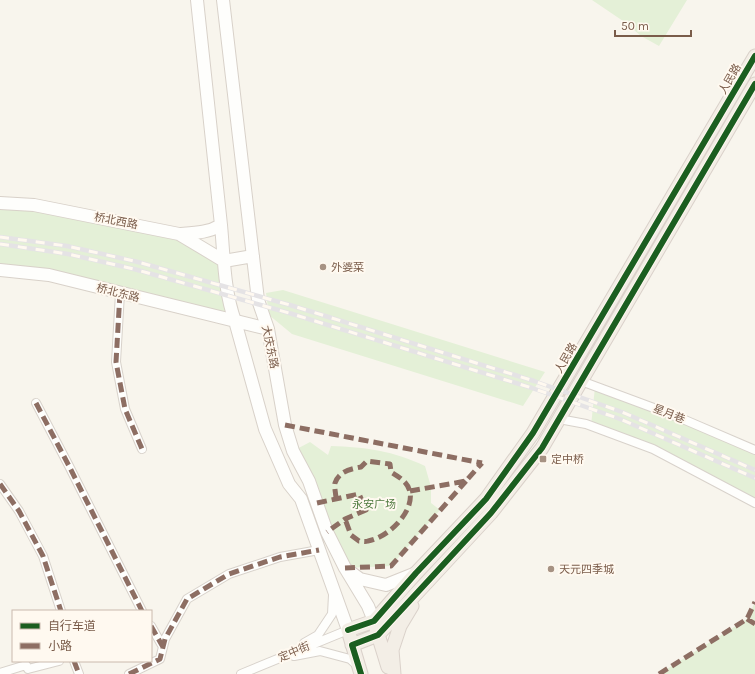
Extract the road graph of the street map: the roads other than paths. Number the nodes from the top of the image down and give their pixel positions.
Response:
1 (197, 0) edge
2 (223, 0) edge
3 (755, 56) edge
4 (755, 84) edge
5 (0, 203) edge
6 (221, 225) junction
7 (179, 234) junction
8 (253, 256) junction
9 (224, 261) junction
10 (0, 270) edge
11 (120, 293) junction
12 (235, 320) junction
13 (268, 329) junction
14 (581, 381) junction
15 (36, 403) dead end
16 (559, 419) junction
17 (142, 449) dead end
18 (755, 450) edge
19 (0, 484) edge
20 (755, 503) edge
21 (319, 550) junction
22 (345, 568) junction
23 (416, 573) junction
24 (424, 584) junction
25 (333, 590) junction
26 (61, 610) edge
27 (141, 610) edge
28 (374, 620) junction
29 (152, 628) edge
30 (348, 630) junction
31 (378, 635) junction
32 (352, 645) junction
33 (163, 647) junction
34 (275, 660) junction
35 (55, 662) edge
36 (74, 662) edge
37 (360, 670) edge
38 (0, 673) edge
39 (79, 674) edge
40 (129, 674) edge
41 (241, 674) edge
42 (390, 674) edge
43 (394, 674) edge

1 - 6 main road
2 - 8 main road, 大庆东路
3 - 23 main road, 人民路
4 - 14 main road
5 - 7 main road, 桥北西路
6 - 7 main road
6 - 9 main road
7 - 9 main road, 桥北西路
8 - 9 main road
8 - 13 main road, 大庆东路
9 - 12 main road
10 - 11 main road, 桥北东路
11 - 12 main road, 桥北东路
11 - 17 street
12 - 13 main road, 桥北东路
12 - 21 main road
13 - 22 main road, 大庆东路
14 - 16 main road
14 - 18 street, 星月巷
15 - 27 street
16 - 20 street
16 - 24 main road
19 - 26 street
21 - 25 main road
21 - 33 street
22 - 23 main road
22 - 28 main road, 大庆东路
23 - 28 main road, 人民路
24 - 31 main road
24 - 43 main road
25 - 30 main road
25 - 34 street
28 - 30 main road, 人民路
28 - 31 main road, 大庆东路
29 - 33 street
30 - 32 main road
30 - 34 street, 定中街
31 - 32 main road
31 - 42 main road, 大庆东路
32 - 37 main road
33 - 40 street
34 - 37 street
34 - 41 street, 定中街
35 - 38 street
36 - 39 street

